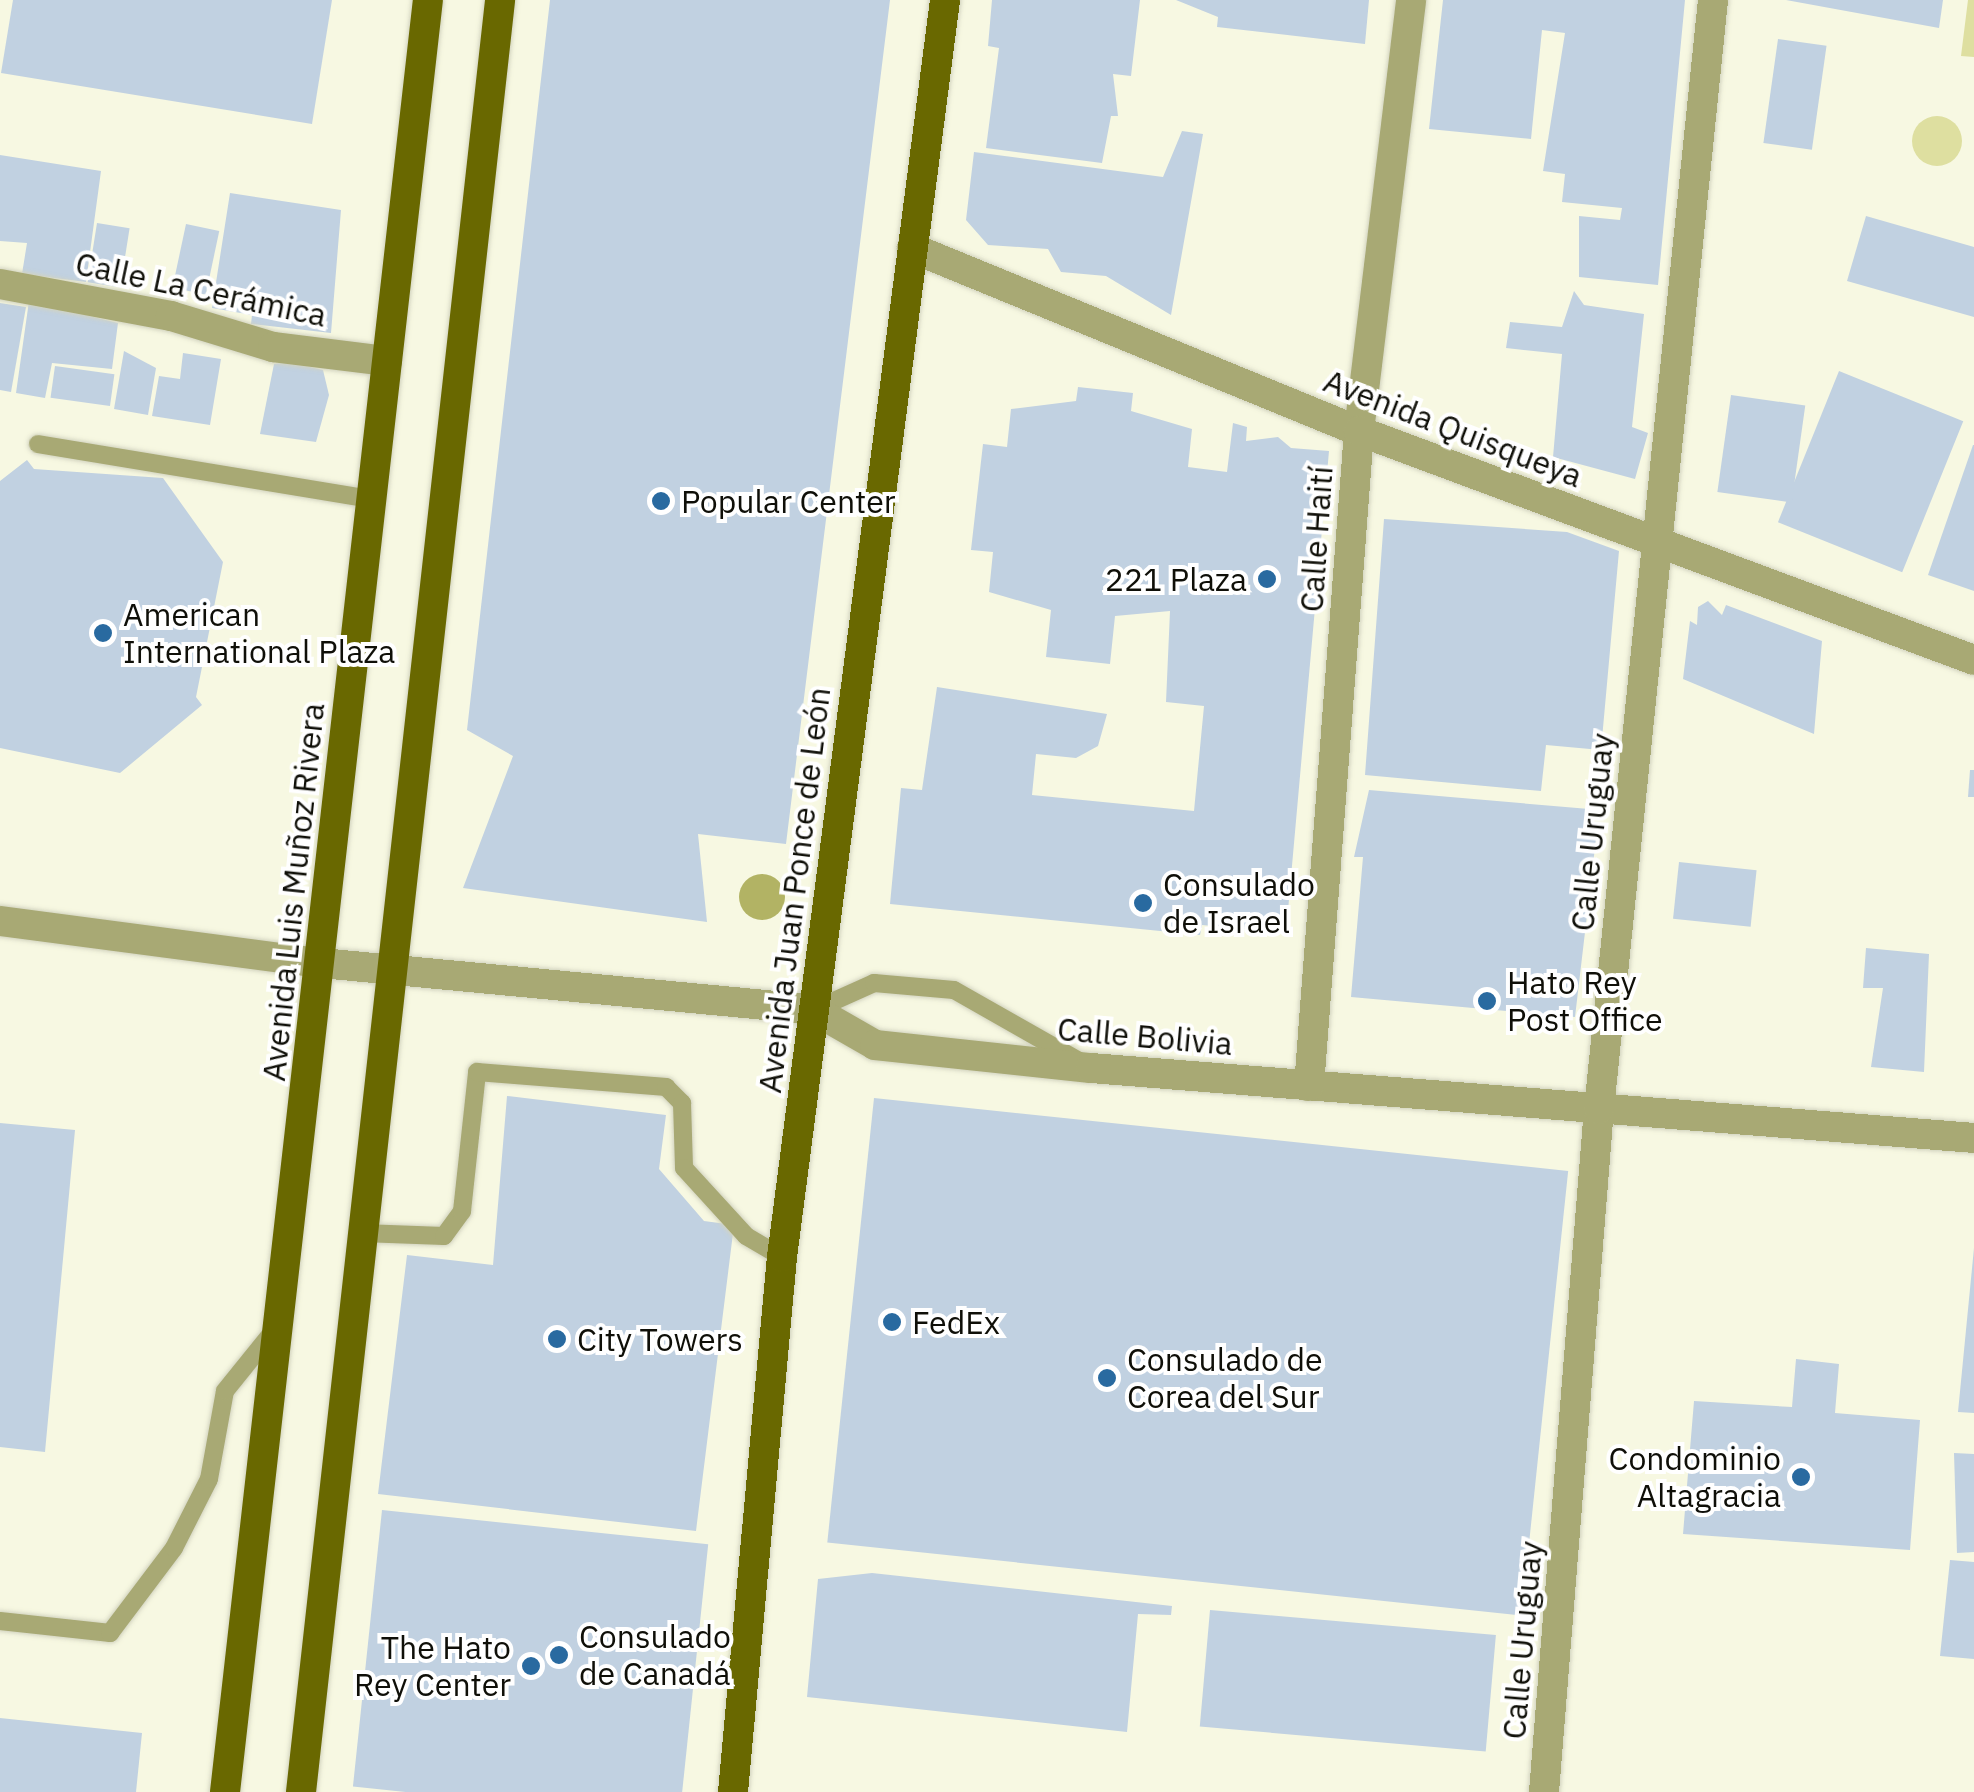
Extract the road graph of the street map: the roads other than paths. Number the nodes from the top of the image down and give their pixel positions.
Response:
1 (428, 0) edge
2 (500, 0) edge
3 (945, 0) edge
4 (1410, 0) edge
5 (1713, 0) edge
6 (912, 248) junction
7 (0, 284) edge
8 (387, 360) junction
9 (1359, 431) junction
10 (38, 444) dead end
11 (372, 499) junction
12 (1656, 542) junction
13 (1974, 660) edge
14 (0, 921) edge
15 (320, 963) junction
16 (390, 968) junction
17 (814, 1010) junction
18 (1091, 1068) junction
19 (1309, 1086) junction
20 (1600, 1109) junction
21 (1974, 1138) edge
22 (362, 1233) junction
23 (782, 1257) junction
24 (278, 1324) junction
25 (0, 1621) edge
26 (224, 1792) edge
27 (302, 1792) edge
28 (733, 1792) edge
29 (1544, 1792) edge

1 - 8 main road, Avenida Luis Muñoz Rivera
2 - 16 main road
3 - 6 main road, Avenida Juan Ponce de León
4 - 9 street, Calle Haití
5 - 12 street, Calle Uruguay
6 - 9 street, Avenida Quisqueya
6 - 17 main road, Avenida Juan Ponce de León
7 - 8 street, Calle La Cerámica
8 - 11 main road, Avenida Luis Muñoz Rivera
9 - 12 street, Avenida Quisqueya
9 - 19 street, Calle Haití
10 - 11 lane
11 - 15 main road, Avenida Luis Muñoz Rivera
12 - 13 street, Avenida Quisqueya
12 - 20 street, Calle Uruguay
14 - 15 street, Calle Bolivia
15 - 16 street, Calle Bolivia
15 - 24 main road, Avenida Luis Muñoz Rivera
16 - 17 street, Calle Bolivia
16 - 22 main road
17 - 18 street, Calle Bolivia
17 - 18 lane
17 - 23 main road, Avenida Juan Ponce de León
18 - 19 street, Calle Bolivia
19 - 20 street, Calle Bolivia
20 - 21 street, Calle Bolivia
20 - 29 street, Calle Uruguay
22 - 23 lane
22 - 27 main road
23 - 28 main road, Avenida Juan Ponce de León
24 - 25 lane
24 - 26 main road, Avenida Luis Muñoz Rivera

